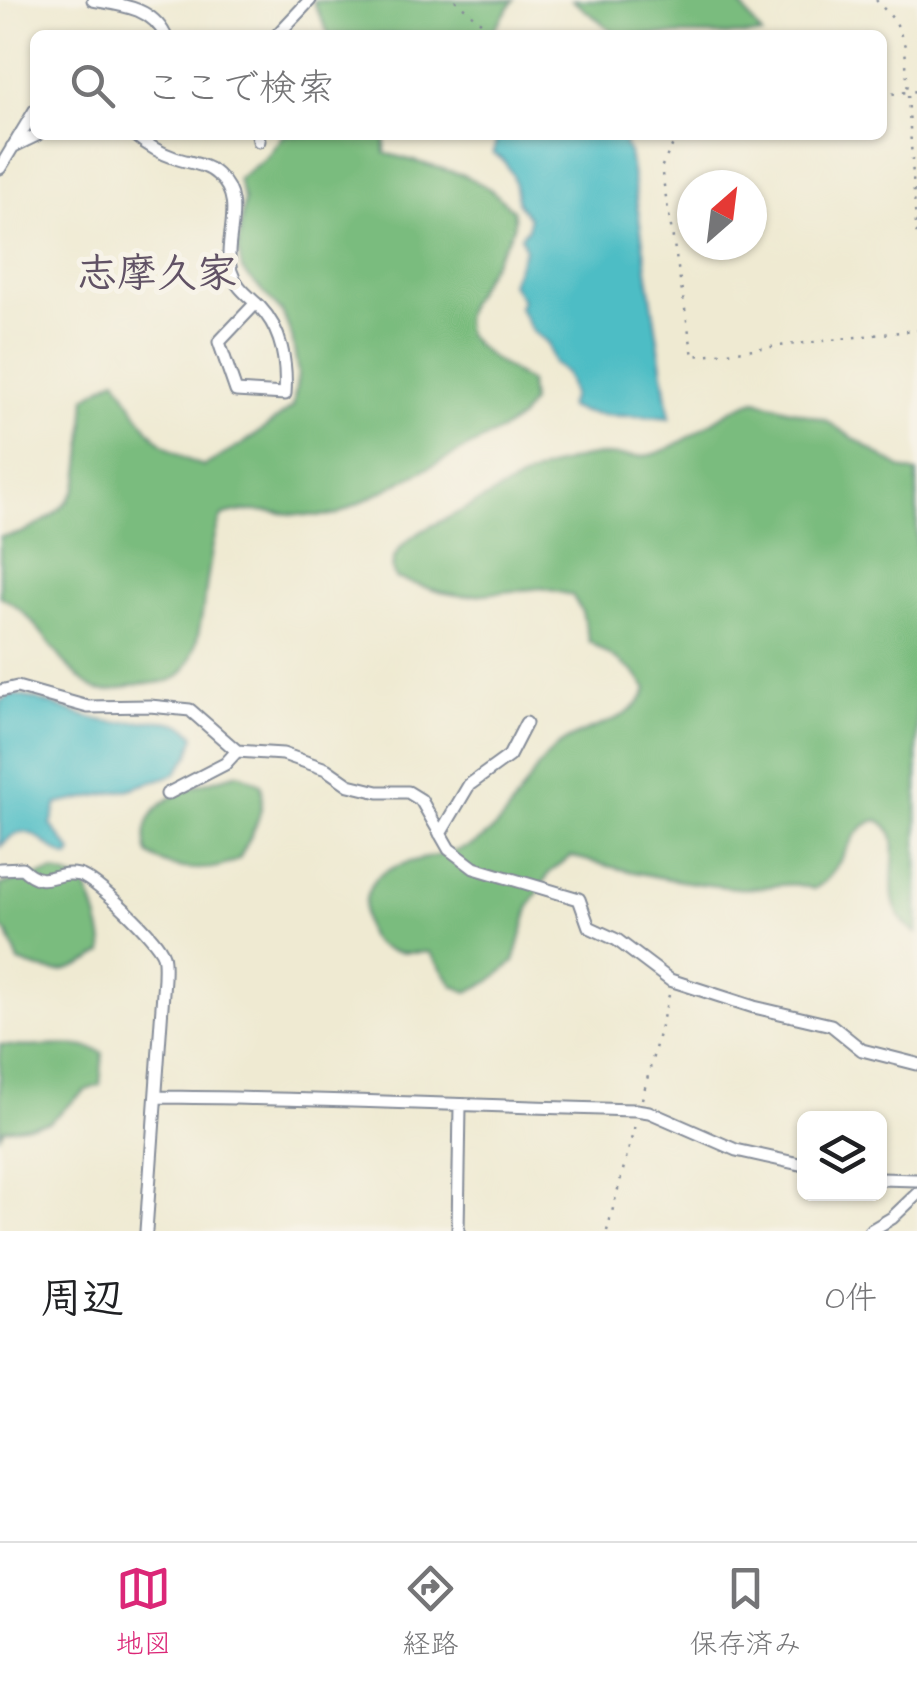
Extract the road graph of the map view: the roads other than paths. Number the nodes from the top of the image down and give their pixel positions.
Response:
1 (92, 0) edge
2 (310, 0) edge
3 (163, 30) edge
4 (283, 30) edge
5 (30, 118) edge
6 (30, 138) edge
7 (142, 140) edge
8 (12, 147) junction
9 (0, 168) edge
10 (256, 303) junction
11 (0, 691) edge
12 (526, 723) dead end
13 (238, 750) junction
14 (167, 794) dead end
15 (440, 834) junction
16 (0, 869) edge
17 (917, 1064) edge
18 (156, 1096) junction
19 (460, 1106) junction
20 (797, 1163) edge
21 (887, 1179) edge
22 (917, 1180) edge
23 (917, 1194) edge
24 (872, 1230) edge
25 (146, 1231) edge
26 (458, 1231) edge

1 - 3 street
2 - 4 street
5 - 8 street
6 - 8 street
7 - 10 street
8 - 9 street
10 - 10 street
11 - 13 street
12 - 15 street
13 - 14 street
13 - 15 street
15 - 17 street
16 - 18 street
18 - 19 street
18 - 25 street
19 - 20 street
19 - 26 street
21 - 22 street
23 - 24 street

